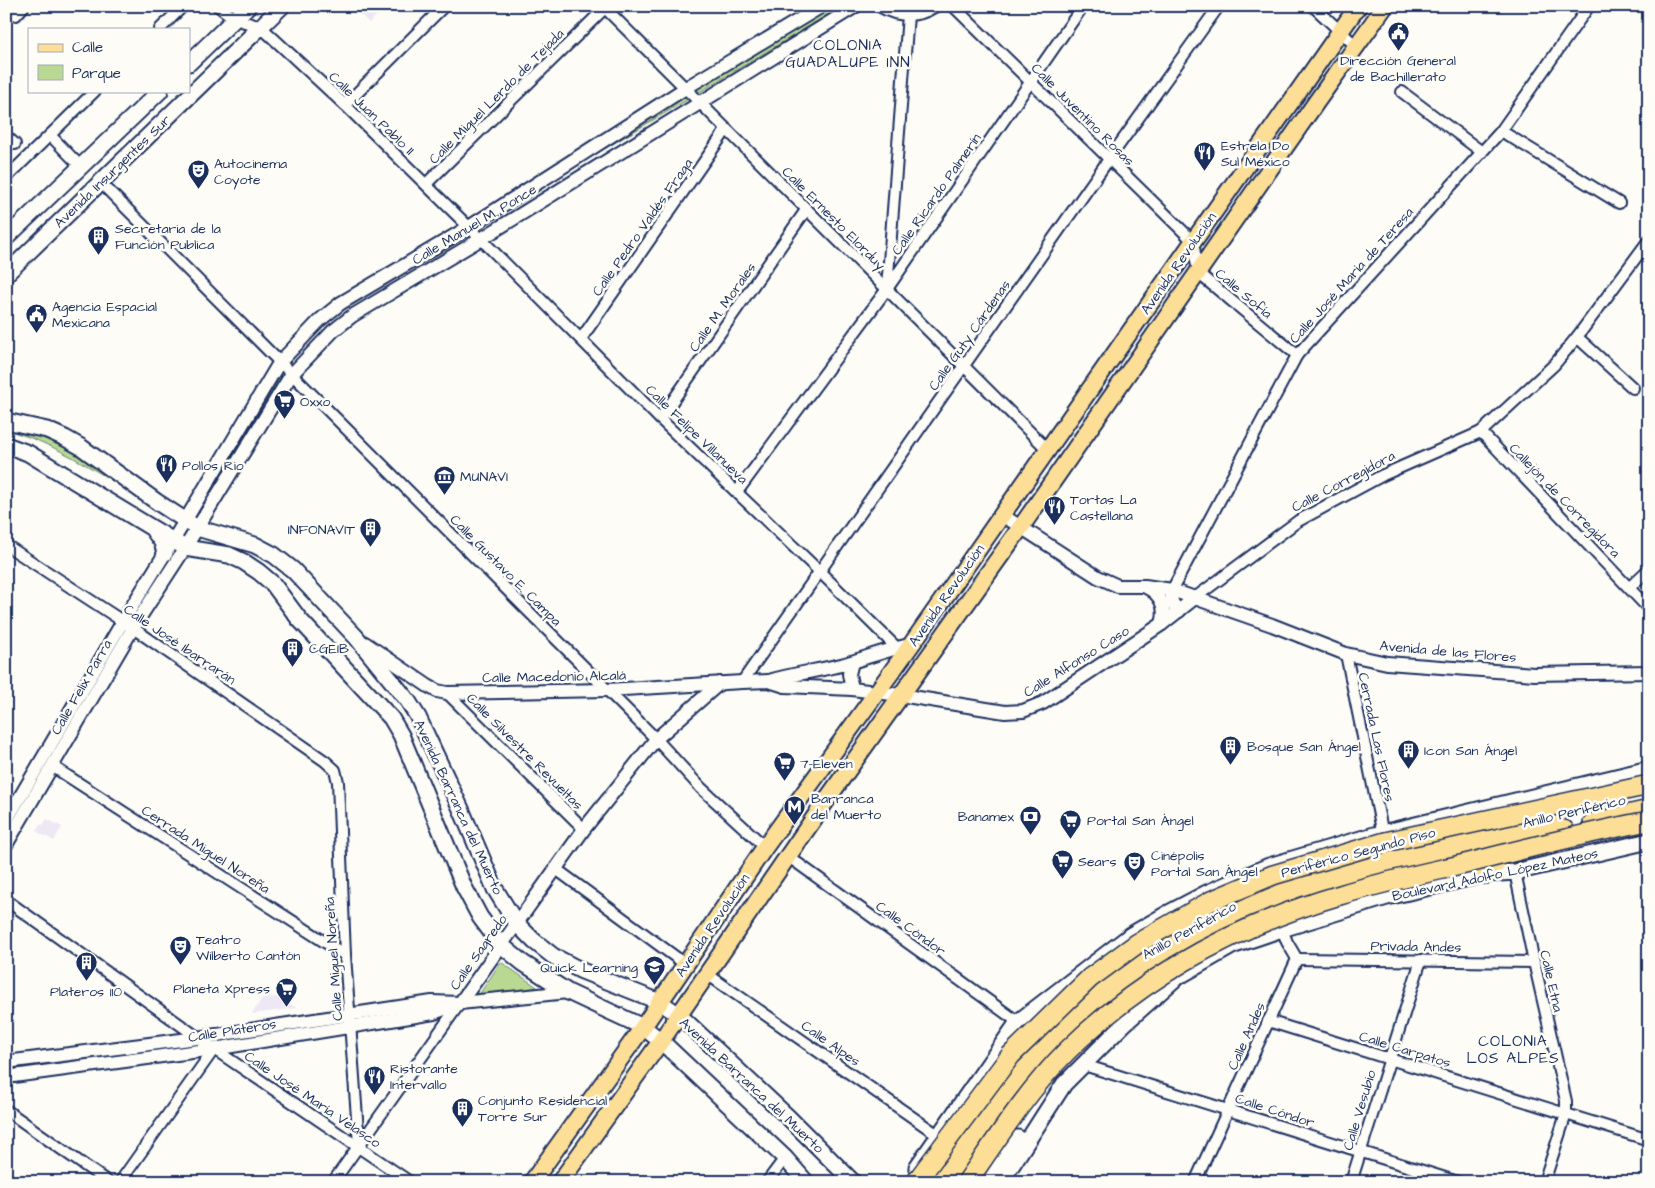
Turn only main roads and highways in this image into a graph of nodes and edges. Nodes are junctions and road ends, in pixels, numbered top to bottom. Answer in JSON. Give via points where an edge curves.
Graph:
{"nodes":[{"id":1,"x":248,"y":6,"type":"edge"},
{"id":2,"x":282,"y":6,"type":"edge"},
{"id":3,"x":1358,"y":6,"type":"edge"},
{"id":4,"x":1385,"y":6,"type":"edge"},
{"id":5,"x":190,"y":62,"type":"edge"},
{"id":6,"x":159,"y":92,"type":"edge"},
{"id":7,"x":6,"y":238,"type":"edge"},
{"id":8,"x":6,"y":274,"type":"edge"},
{"id":9,"x":6,"y":421,"type":"edge"},
{"id":10,"x":22,"y":424,"type":"junction"},
{"id":11,"x":6,"y":426,"type":"edge"},
{"id":12,"x":6,"y":445,"type":"edge"},
{"id":13,"x":1649,"y":769,"type":"edge"},
{"id":14,"x":1649,"y":781,"type":"edge"},
{"id":15,"x":1649,"y":785,"type":"edge"},
{"id":16,"x":1649,"y":794,"type":"edge"},
{"id":17,"x":462,"y":809,"type":"junction"},
{"id":18,"x":1577,"y":809,"type":"junction"},
{"id":19,"x":1649,"y":810,"type":"edge"},
{"id":20,"x":438,"y":820,"type":"junction"},
{"id":21,"x":1649,"y":821,"type":"edge"},
{"id":22,"x":1649,"y":833,"type":"edge"},
{"id":23,"x":1649,"y":841,"type":"edge"},
{"id":24,"x":1513,"y":842,"type":"junction"},
{"id":25,"x":1486,"y":874,"type":"junction"},
{"id":26,"x":1284,"y":921,"type":"junction"},
{"id":27,"x":1146,"y":926,"type":"junction"},
{"id":28,"x":1132,"y":971,"type":"junction"},
{"id":29,"x":1176,"y":978,"type":"junction"},
{"id":30,"x":660,"y":1002,"type":"junction"},
{"id":31,"x":679,"y":1015,"type":"junction"},
{"id":32,"x":643,"y":1027,"type":"junction"},
{"id":33,"x":661,"y":1041,"type":"junction"},
{"id":34,"x":924,"y":1180,"type":"edge"},
{"id":35,"x":532,"y":1182,"type":"edge"},
{"id":36,"x":560,"y":1182,"type":"edge"},
{"id":37,"x":806,"y":1182,"type":"edge"},
{"id":38,"x":853,"y":1182,"type":"edge"},
{"id":39,"x":907,"y":1182,"type":"edge"},
{"id":40,"x":952,"y":1182,"type":"edge"},
{"id":41,"x":967,"y":1182,"type":"edge"},
{"id":42,"x":998,"y":1182,"type":"edge"}],
"edges":[{"from":1,"to":5,"type":"main road"},
{"from":2,"to":8,"type":"main road","name":"Avenida Insurgentes Sur"},
{"from":3,"to":30,"type":"main road","name":"Avenida Revolución","via":[[1002,514],[903,646],[877,693],[765,847]]},
{"from":4,"to":31,"type":"main road","name":"Avenida Revolución"},
{"from":6,"to":7,"type":"main road","name":"Avenida Insurgentes Sur"},
{"from":9,"to":10,"type":"main road","name":"Avenida Barranca del Muerto"},
{"from":10,"to":11,"type":"main road"},
{"from":10,"to":17,"type":"main road","name":"Avenida Barranca del Muerto","via":[[47,430],[80,447],[191,525],[274,555],[303,580],[356,637],[408,701]]},
{"from":12,"to":20,"type":"main road","name":"Avenida Barranca del Muerto","via":[[28,453],[149,526],[174,547],[228,556],[252,567],[273,584],[300,619],[391,718]]},
{"from":13,"to":27,"type":"main road","via":[[1374,835],[1269,866],[1207,893]]},
{"from":14,"to":18,"type":"highway"},
{"from":15,"to":34,"type":"highway","name":"Periférico Segundo Piso","bridge":true,"via":[[1386,842],[1273,875],[1211,901],[1138,943],[1090,978],[1011,1055]]},
{"from":16,"to":18,"type":"highway","name":"Anillo Periférico"},
{"from":17,"to":20,"type":"main road"},
{"from":17,"to":30,"type":"main road","name":"Avenida Barranca del Muerto","via":[[495,889],[516,923],[534,941],[582,972]]},
{"from":18,"to":28,"type":"highway","name":"Anillo Periférico","via":[[1278,886],[1215,913],[1143,954]]},
{"from":19,"to":24,"type":"highway","name":"Anillo Periférico"},
{"from":20,"to":32,"type":"main road","name":"Avenida Barranca del Muerto","via":[[464,887],[500,944],[568,992]]},
{"from":21,"to":26,"type":"highway","bridge":true,"via":[[1340,894]]},
{"from":22,"to":26,"type":"highway","via":[[1488,867],[1306,912]]},
{"from":23,"to":25,"type":"main road","name":"Boulevard Adolfo López Mateos","via":[[1515,872]]},
{"from":24,"to":25,"type":"highway"},
{"from":24,"to":28,"type":"highway","name":"Anillo Periférico","via":[[1392,868],[1282,900],[1223,927],[1149,968]]},
{"from":25,"to":26,"type":"main road","name":"Boulevard Adolfo López Mateos"},
{"from":26,"to":29,"type":"main road","name":"Boulevard Adolfo López Mateos"},
{"from":26,"to":41,"type":"highway","bridge":true,"via":[[1228,937],[1148,983],[1109,1014],[1038,1084]]},
{"from":27,"to":28,"type":"highway"},
{"from":27,"to":39,"type":"main road","via":[[1018,1022]]},
{"from":28,"to":29,"type":"highway"},
{"from":28,"to":34,"type":"highway","name":"Anillo Periférico","via":[[1095,988],[1020,1064]]},
{"from":28,"to":40,"type":"highway","name":"Anillo Periférico","via":[[1030,1074]]},
{"from":29,"to":42,"type":"main road","name":"Boulevard Adolfo López Mateos","via":[[1124,1024],[1038,1111]]},
{"from":30,"to":31,"type":"main road","name":"Avenida Barranca del Muerto"},
{"from":30,"to":32,"type":"main road","name":"Avenida Revolución"},
{"from":31,"to":33,"type":"main road","name":"Avenida Revolución"},
{"from":31,"to":38,"type":"main road","name":"Avenida Barranca del Muerto"},
{"from":32,"to":33,"type":"main road","name":"Avenida Barranca del Muerto"},
{"from":32,"to":35,"type":"main road","name":"Avenida Revolución"},
{"from":33,"to":36,"type":"main road","name":"Avenida Revolución"},
{"from":33,"to":37,"type":"main road","name":"Avenida Barranca del Muerto","via":[[785,1158]]}]}
